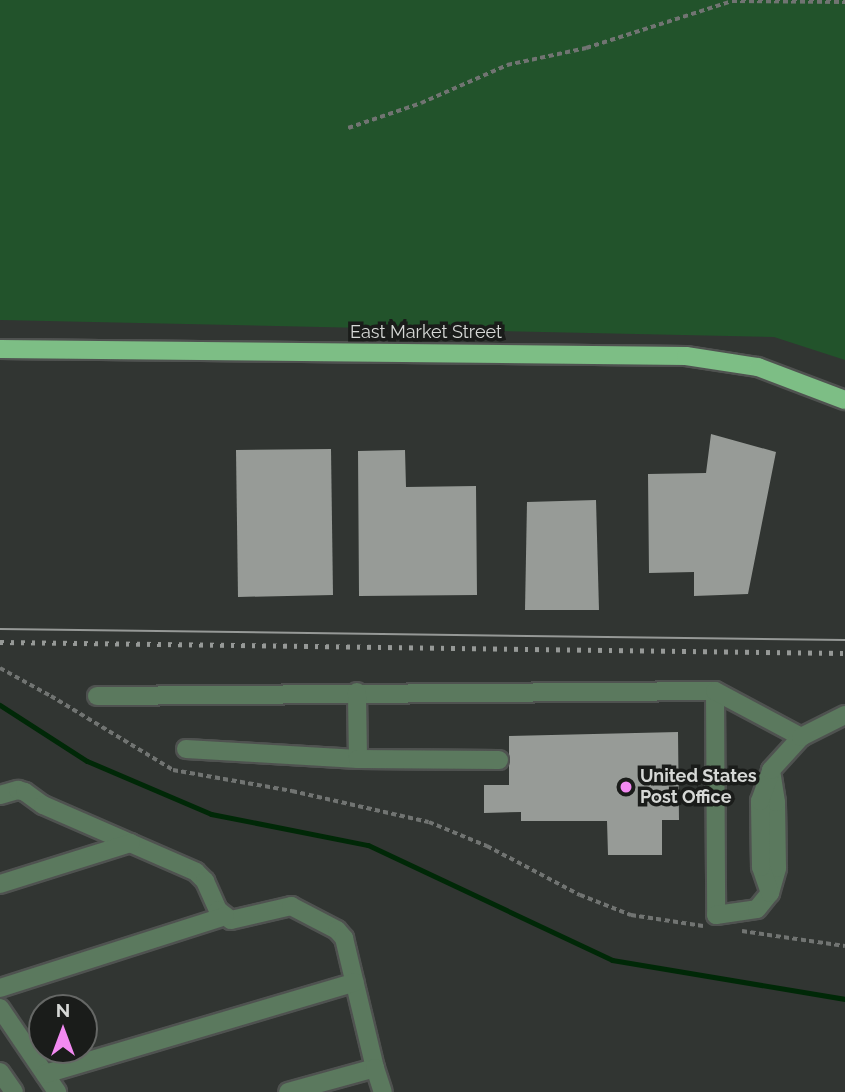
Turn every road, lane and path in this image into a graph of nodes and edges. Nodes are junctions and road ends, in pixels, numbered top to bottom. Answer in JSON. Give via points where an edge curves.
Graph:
{"nodes":[{"id":1,"x":845,"y":2,"type":"edge"},
{"id":2,"x":348,"y":128,"type":"dead end"},
{"id":3,"x":0,"y":349,"type":"edge"},
{"id":4,"x":845,"y":400,"type":"edge"},
{"id":5,"x":0,"y":668,"type":"edge"},
{"id":6,"x":715,"y":691,"type":"junction"},
{"id":7,"x":357,"y":692,"type":"junction"},
{"id":8,"x":97,"y":696,"type":"dead end"},
{"id":9,"x":845,"y":715,"type":"edge"},
{"id":10,"x":801,"y":737,"type":"junction"},
{"id":11,"x":186,"y":749,"type":"dead end"},
{"id":12,"x":358,"y":759,"type":"junction"},
{"id":13,"x":499,"y":760,"type":"dead end"},
{"id":14,"x":0,"y":794,"type":"edge"},
{"id":15,"x":131,"y":843,"type":"junction"},
{"id":16,"x":0,"y":884,"type":"edge"},
{"id":17,"x":225,"y":916,"type":"junction"},
{"id":18,"x":705,"y":926,"type":"dead end"},
{"id":19,"x":730,"y":929,"type":"dead end"},
{"id":20,"x":845,"y":946,"type":"edge"},
{"id":21,"x":355,"y":982,"type":"junction"},
{"id":22,"x":0,"y":988,"type":"edge"},
{"id":23,"x":0,"y":1008,"type":"edge"},
{"id":24,"x":375,"y":1068,"type":"junction"},
{"id":25,"x":0,"y":1072,"type":"edge"},
{"id":26,"x":45,"y":1074,"type":"junction"},
{"id":27,"x":14,"y":1092,"type":"edge"},
{"id":28,"x":57,"y":1092,"type":"edge"},
{"id":29,"x":288,"y":1092,"type":"edge"},
{"id":30,"x":383,"y":1092,"type":"edge"}],
"edges":[{"from":1,"to":2,"type":"path","via":[[732,1],[586,48],[507,65],[421,103]]},
{"from":3,"to":4,"type":"main road","name":"East Market Street","via":[[698,357],[758,366]]},
{"from":5,"to":18,"type":"path","via":[[173,770],[417,819],[487,846],[580,895],[631,915]]},
{"from":6,"to":7,"type":"street"},
{"from":6,"to":10,"type":"street"},
{"from":6,"to":10,"type":"street","via":[[716,915],[757,909],[770,893],[777,868],[771,770]]},
{"from":7,"to":8,"type":"street"},
{"from":7,"to":12,"type":"street"},
{"from":9,"to":10,"type":"street"},
{"from":11,"to":12,"type":"street"},
{"from":12,"to":13,"type":"street"},
{"from":14,"to":15,"type":"street","via":[[26,792],[43,805]]},
{"from":15,"to":16,"type":"street"},
{"from":15,"to":17,"type":"street","via":[[196,872]]},
{"from":17,"to":21,"type":"street","via":[[231,920],[291,906],[344,938]]},
{"from":17,"to":22,"type":"street"},
{"from":19,"to":20,"type":"path"},
{"from":21,"to":24,"type":"street"},
{"from":21,"to":26,"type":"street"},
{"from":23,"to":26,"type":"street"},
{"from":24,"to":29,"type":"street"},
{"from":24,"to":30,"type":"street"},
{"from":25,"to":27,"type":"street"},
{"from":26,"to":28,"type":"street"}]}
